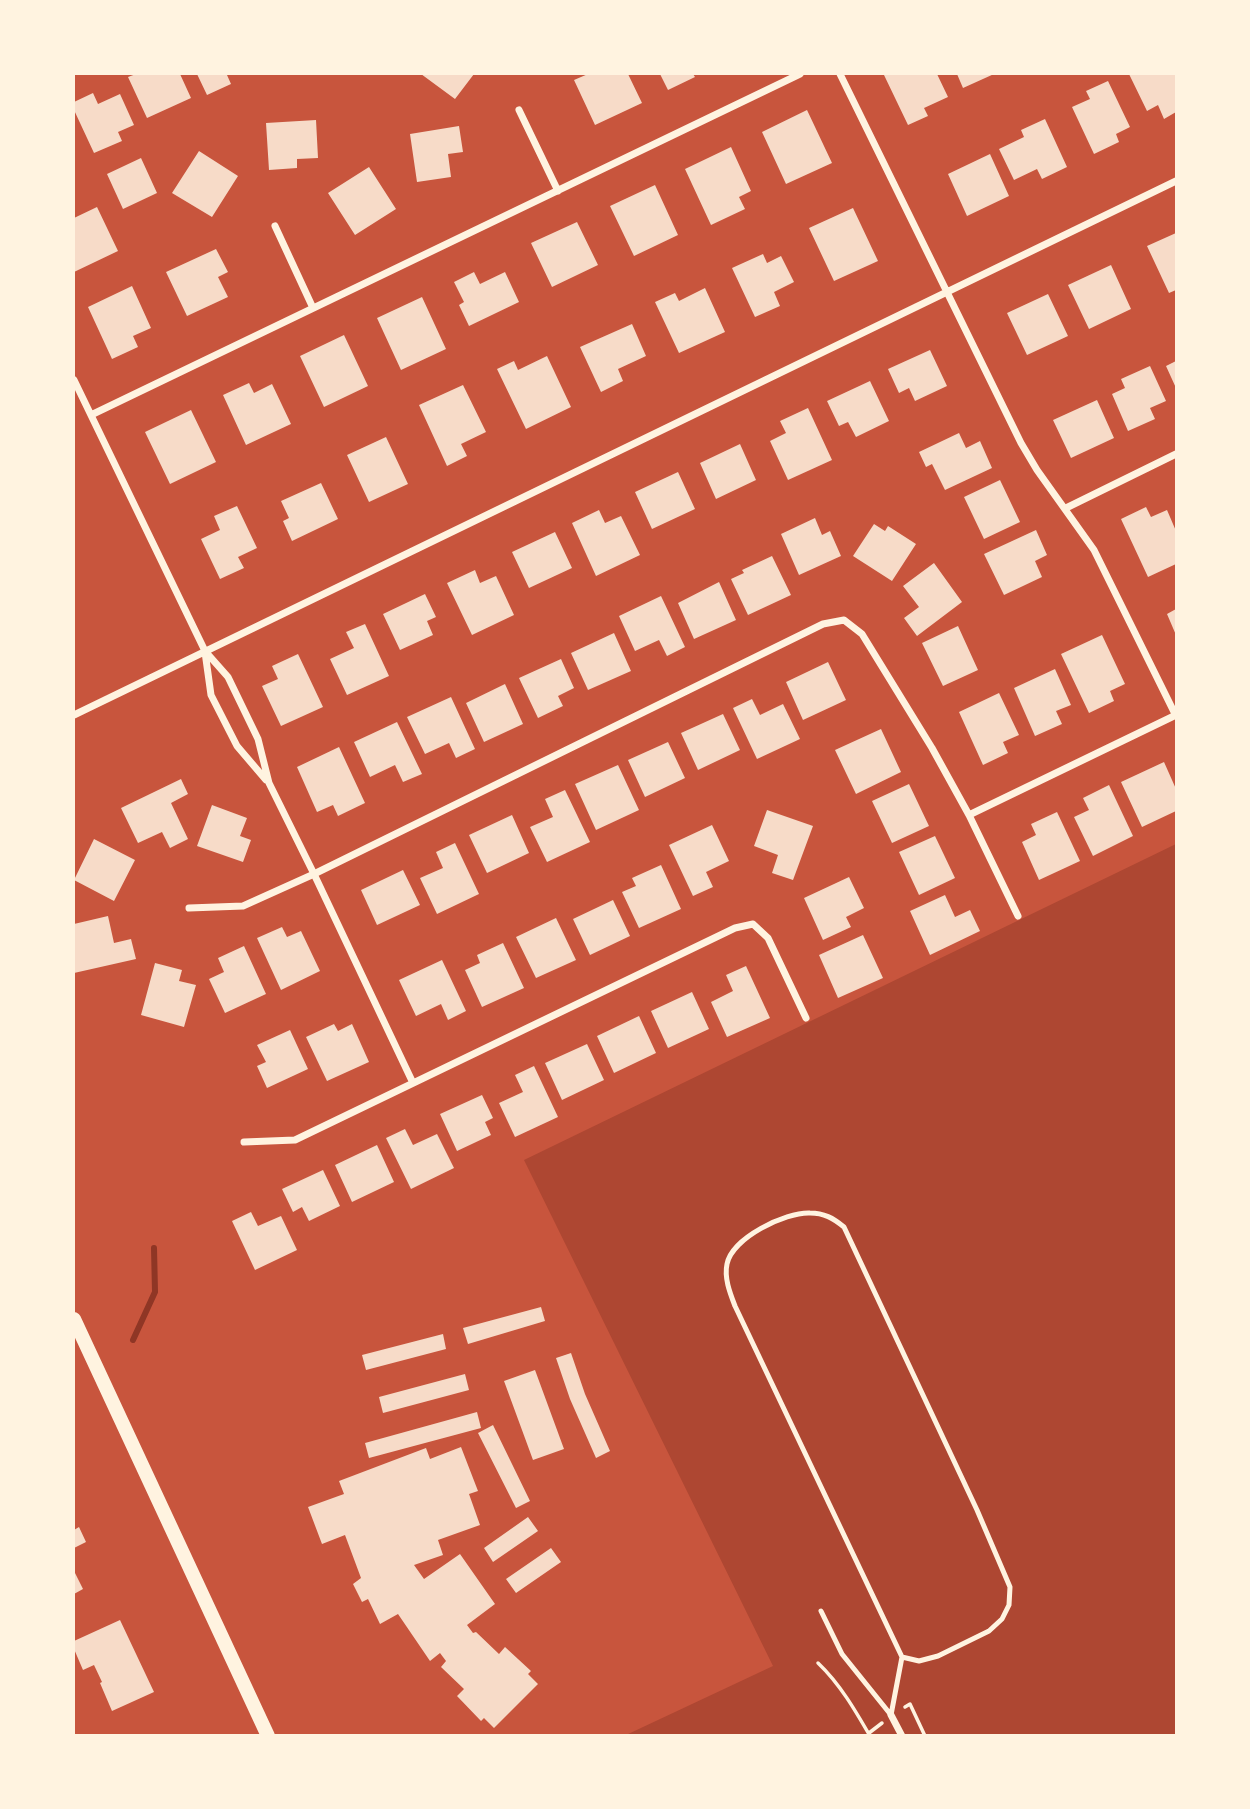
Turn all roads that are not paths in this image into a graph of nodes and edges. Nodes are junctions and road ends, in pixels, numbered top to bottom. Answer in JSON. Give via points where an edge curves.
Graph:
{"nodes":[{"id":1,"x":800,"y":74,"type":"edge"},
{"id":2,"x":840,"y":74,"type":"edge"},
{"id":3,"x":519,"y":110,"type":"dead end"},
{"id":4,"x":1177,"y":181,"type":"edge"},
{"id":5,"x":558,"y":191,"type":"junction"},
{"id":6,"x":275,"y":226,"type":"dead end"},
{"id":7,"x":947,"y":292,"type":"junction"},
{"id":8,"x":313,"y":308,"type":"junction"},
{"id":9,"x":74,"y":380,"type":"edge"},
{"id":10,"x":91,"y":415,"type":"junction"},
{"id":11,"x":1177,"y":454,"type":"edge"},
{"id":12,"x":1066,"y":508,"type":"junction"},
{"id":13,"x":205,"y":651,"type":"junction"},
{"id":14,"x":74,"y":715,"type":"edge"},
{"id":15,"x":1176,"y":715,"type":"edge"},
{"id":16,"x":269,"y":783,"type":"junction"},
{"id":17,"x":969,"y":816,"type":"junction"},
{"id":18,"x":314,"y":873,"type":"junction"},
{"id":19,"x":189,"y":908,"type":"dead end"},
{"id":20,"x":1018,"y":916,"type":"dead end"},
{"id":21,"x":806,"y":1018,"type":"dead end"},
{"id":22,"x":413,"y":1083,"type":"junction"},
{"id":23,"x":244,"y":1142,"type":"dead end"},
{"id":24,"x":74,"y":1319,"type":"edge"},
{"id":25,"x":821,"y":1611,"type":"dead end"},
{"id":26,"x":902,"y":1657,"type":"junction"},
{"id":27,"x":891,"y":1715,"type":"junction"},
{"id":28,"x":268,"y":1735,"type":"edge"},
{"id":29,"x":902,"y":1735,"type":"edge"}],
"edges":[{"from":1,"to":5,"type":"street"},
{"from":2,"to":7,"type":"street"},
{"from":3,"to":5,"type":"street"},
{"from":4,"to":7,"type":"street"},
{"from":5,"to":8,"type":"street"},
{"from":6,"to":8,"type":"street"},
{"from":7,"to":12,"type":"street","via":[[1021,443]]},
{"from":7,"to":13,"type":"street"},
{"from":8,"to":10,"type":"street"},
{"from":9,"to":10,"type":"street"},
{"from":10,"to":13,"type":"street"},
{"from":11,"to":12,"type":"street"},
{"from":12,"to":15,"type":"street","via":[[1107,574]]},
{"from":13,"to":14,"type":"street"},
{"from":13,"to":16,"type":"street","via":[[228,677],[258,739]]},
{"from":13,"to":16,"type":"street","via":[[211,695],[237,746]]},
{"from":15,"to":17,"type":"street"},
{"from":16,"to":18,"type":"street"},
{"from":17,"to":18,"type":"street","via":[[862,634],[844,620],[823,624]]},
{"from":17,"to":20,"type":"street"},
{"from":18,"to":19,"type":"street","via":[[243,906]]},
{"from":18,"to":22,"type":"street"},
{"from":21,"to":22,"type":"street","via":[[768,938],[753,924],[734,929]]},
{"from":22,"to":23,"type":"street","via":[[295,1140]]},
{"from":24,"to":28,"type":"main road"},
{"from":25,"to":27,"type":"lane","via":[[842,1654]]},
{"from":26,"to":26,"type":"lane","via":[[735,1306],[726,1278],[733,1249],[745,1238],[794,1214],[831,1217],[844,1227],[1010,1587],[1009,1605],[989,1631],[938,1656],[919,1661]]},
{"from":26,"to":27,"type":"lane"},
{"from":27,"to":29,"type":"street"}]}
